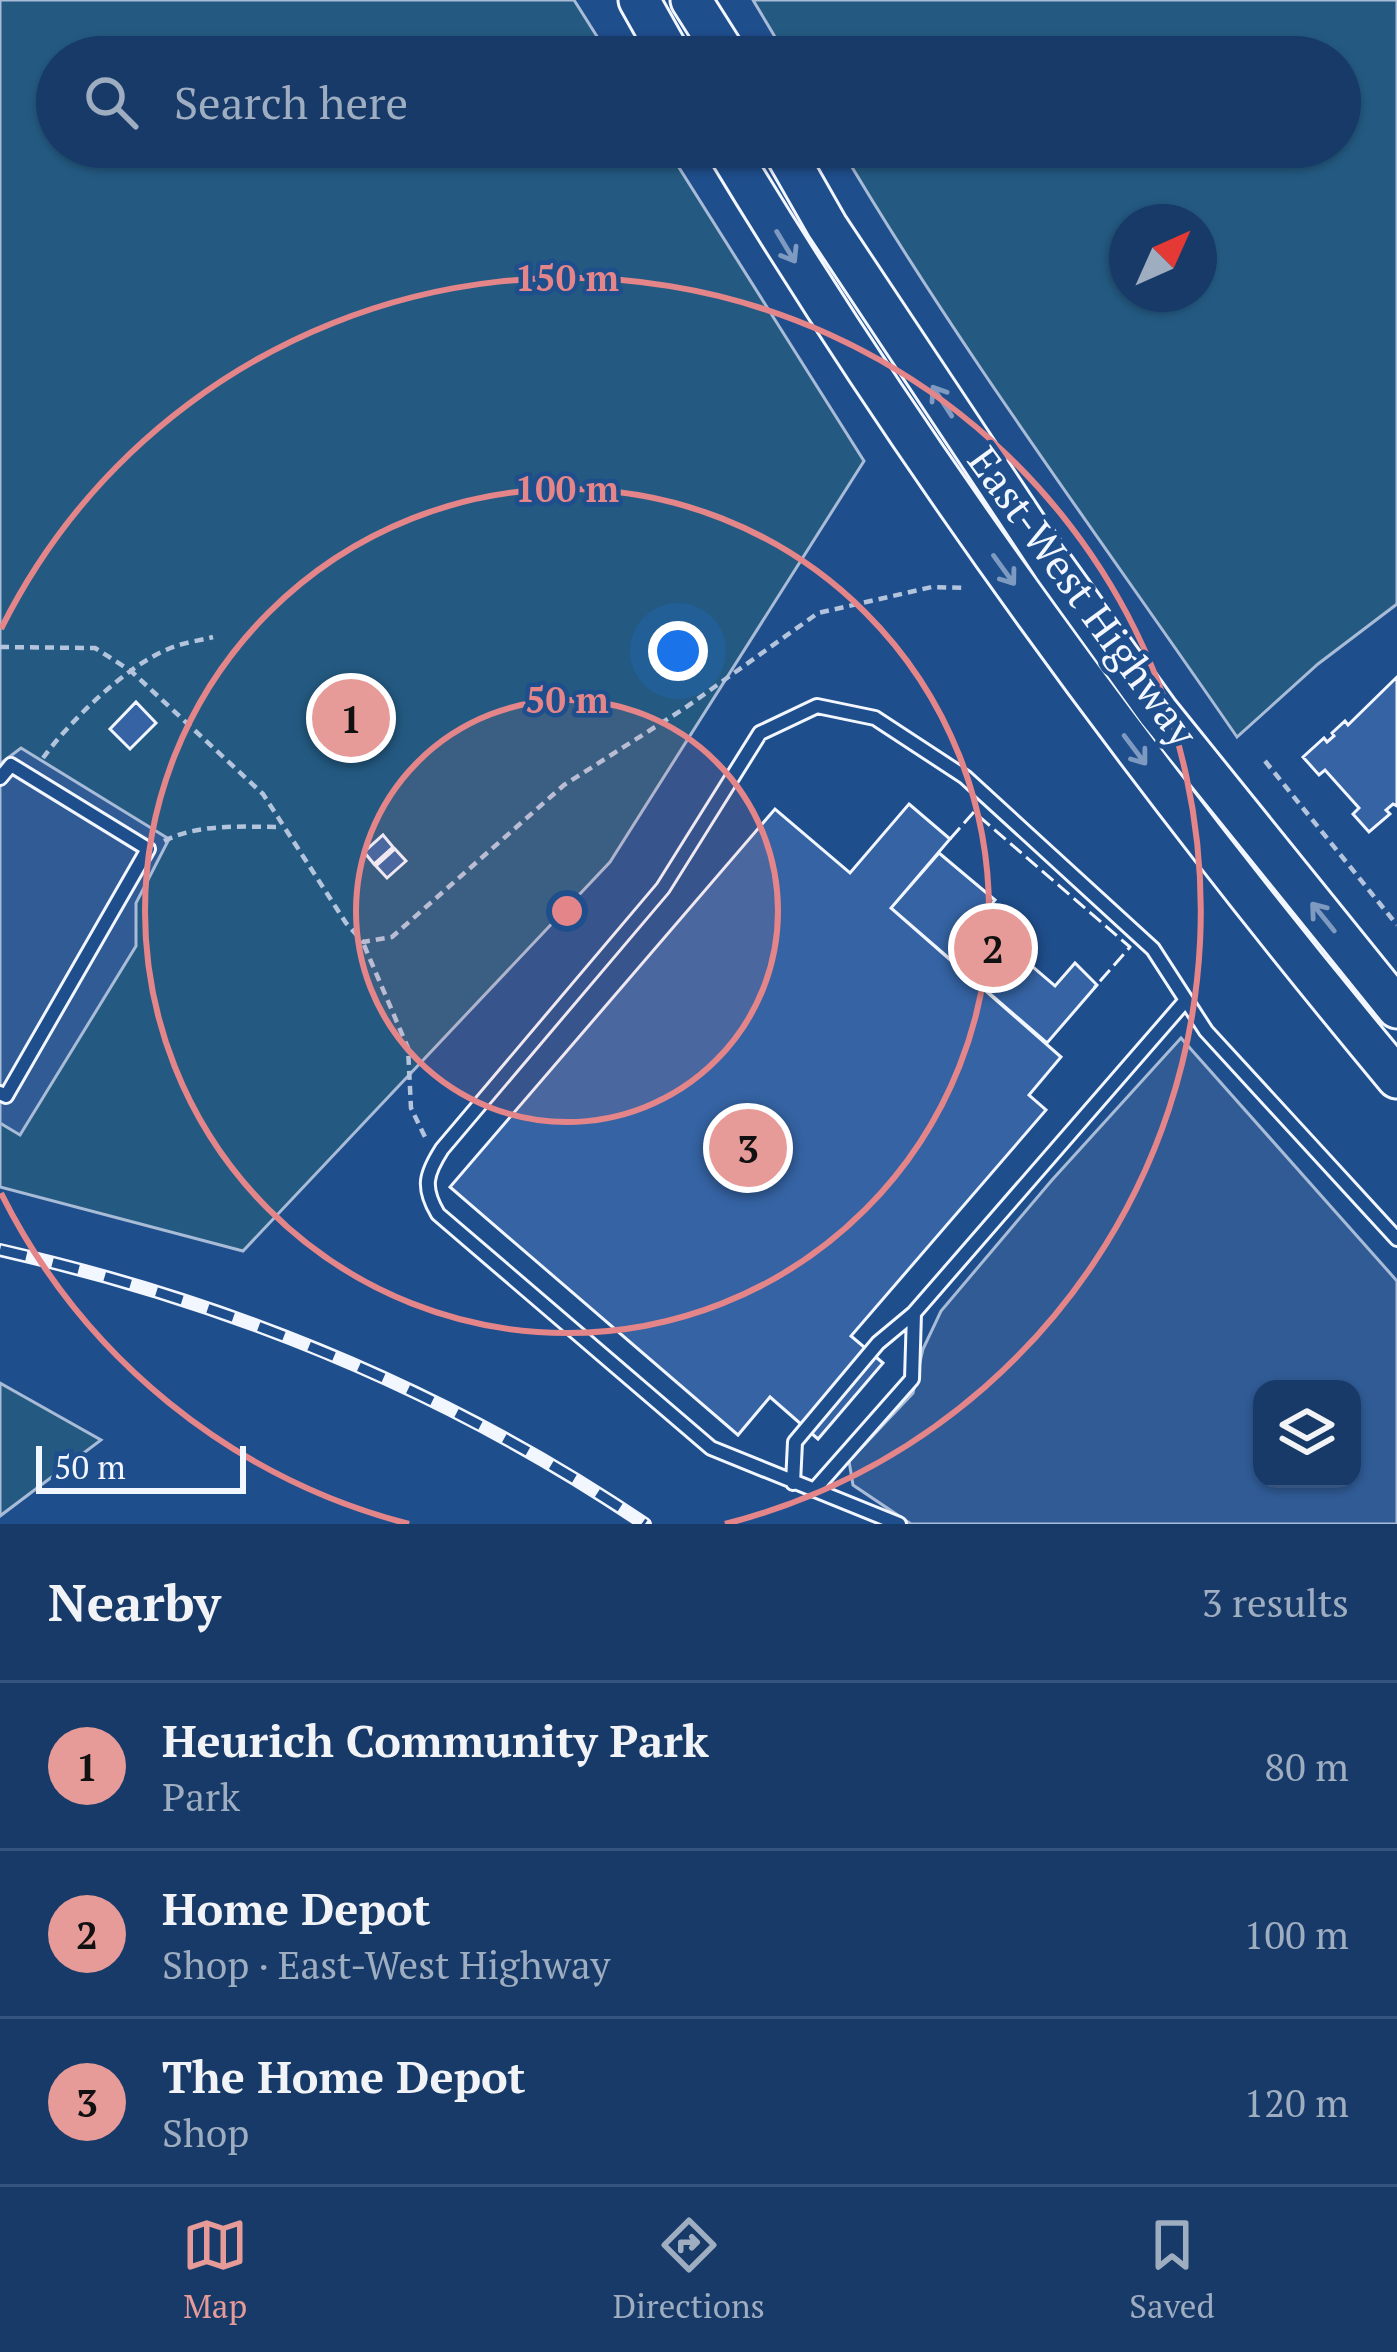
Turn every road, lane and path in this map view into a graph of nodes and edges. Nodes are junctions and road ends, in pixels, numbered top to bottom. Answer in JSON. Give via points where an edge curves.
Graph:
{"nodes":[{"id":1,"x":639,"y":0,"type":"edge"},
{"id":2,"x":691,"y":0,"type":"edge"},
{"id":3,"x":659,"y":36,"type":"edge"},
{"id":4,"x":714,"y":36,"type":"edge"},
{"id":5,"x":739,"y":168,"type":"edge"},
{"id":6,"x":794,"y":168,"type":"edge"},
{"id":7,"x":967,"y":588,"type":"dead end"},
{"id":8,"x":213,"y":637,"type":"dead end"},
{"id":9,"x":0,"y":647,"type":"edge"},
{"id":10,"x":131,"y":671,"type":"junction"},
{"id":11,"x":1265,"y":760,"type":"dead end"},
{"id":12,"x":0,"y":778,"type":"edge"},
{"id":13,"x":29,"y":778,"type":"junction"},
{"id":14,"x":284,"y":827,"type":"junction"},
{"id":15,"x":148,"y":849,"type":"junction"},
{"id":16,"x":1397,"y":925,"type":"edge"},
{"id":17,"x":363,"y":942,"type":"junction"},
{"id":18,"x":1186,"y":1000,"type":"junction"},
{"id":19,"x":1397,"y":1008,"type":"edge"},
{"id":20,"x":1397,"y":1078,"type":"edge"},
{"id":21,"x":0,"y":1093,"type":"edge"},
{"id":22,"x":436,"y":1158,"type":"junction"},
{"id":23,"x":1397,"y":1239,"type":"edge"},
{"id":24,"x":914,"y":1313,"type":"junction"},
{"id":25,"x":793,"y":1483,"type":"junction"},
{"id":26,"x":814,"y":1490,"type":"junction"},
{"id":27,"x":899,"y":1524,"type":"edge"}],
"edges":[{"from":1,"to":3,"type":"main road"},
{"from":2,"to":4,"type":"main road"},
{"from":5,"to":20,"type":"main road","name":"East-West Highway","one_way":true,"via":[[973,527],[1134,749]]},
{"from":19,"to":6,"type":"main road","name":"East-West Highway","one_way":true,"via":[[1158,712],[1053,566]]},
{"from":7,"to":17,"type":"path","via":[[932,587],[818,613],[564,785],[392,938]]},
{"from":8,"to":10,"type":"path"},
{"from":9,"to":10,"type":"path","via":[[94,648]]},
{"from":10,"to":13,"type":"path","via":[[58,736]]},
{"from":10,"to":14,"type":"path","via":[[263,794]]},
{"from":11,"to":16,"type":"path"},
{"from":12,"to":13,"type":"lane","via":[[10,765]]},
{"from":13,"to":15,"type":"lane"},
{"from":14,"to":15,"type":"path","via":[[199,830]]},
{"from":14,"to":17,"type":"path"},
{"from":15,"to":21,"type":"lane","via":[[6,1096]]},
{"from":17,"to":22,"type":"path","via":[[408,1048],[410,1108]]},
{"from":18,"to":22,"type":"lane","via":[[1153,949],[965,777],[875,718],[817,706],[760,733],[663,888]]},
{"from":18,"to":23,"type":"lane"},
{"from":18,"to":24,"type":"lane"},
{"from":22,"to":25,"type":"lane","via":[[426,1174],[438,1214],[710,1448]]},
{"from":24,"to":25,"type":"lane","via":[[878,1342],[795,1442]]},
{"from":24,"to":26,"type":"lane","via":[[911,1379]]},
{"from":25,"to":26,"type":"lane"},
{"from":26,"to":27,"type":"lane"}]}
